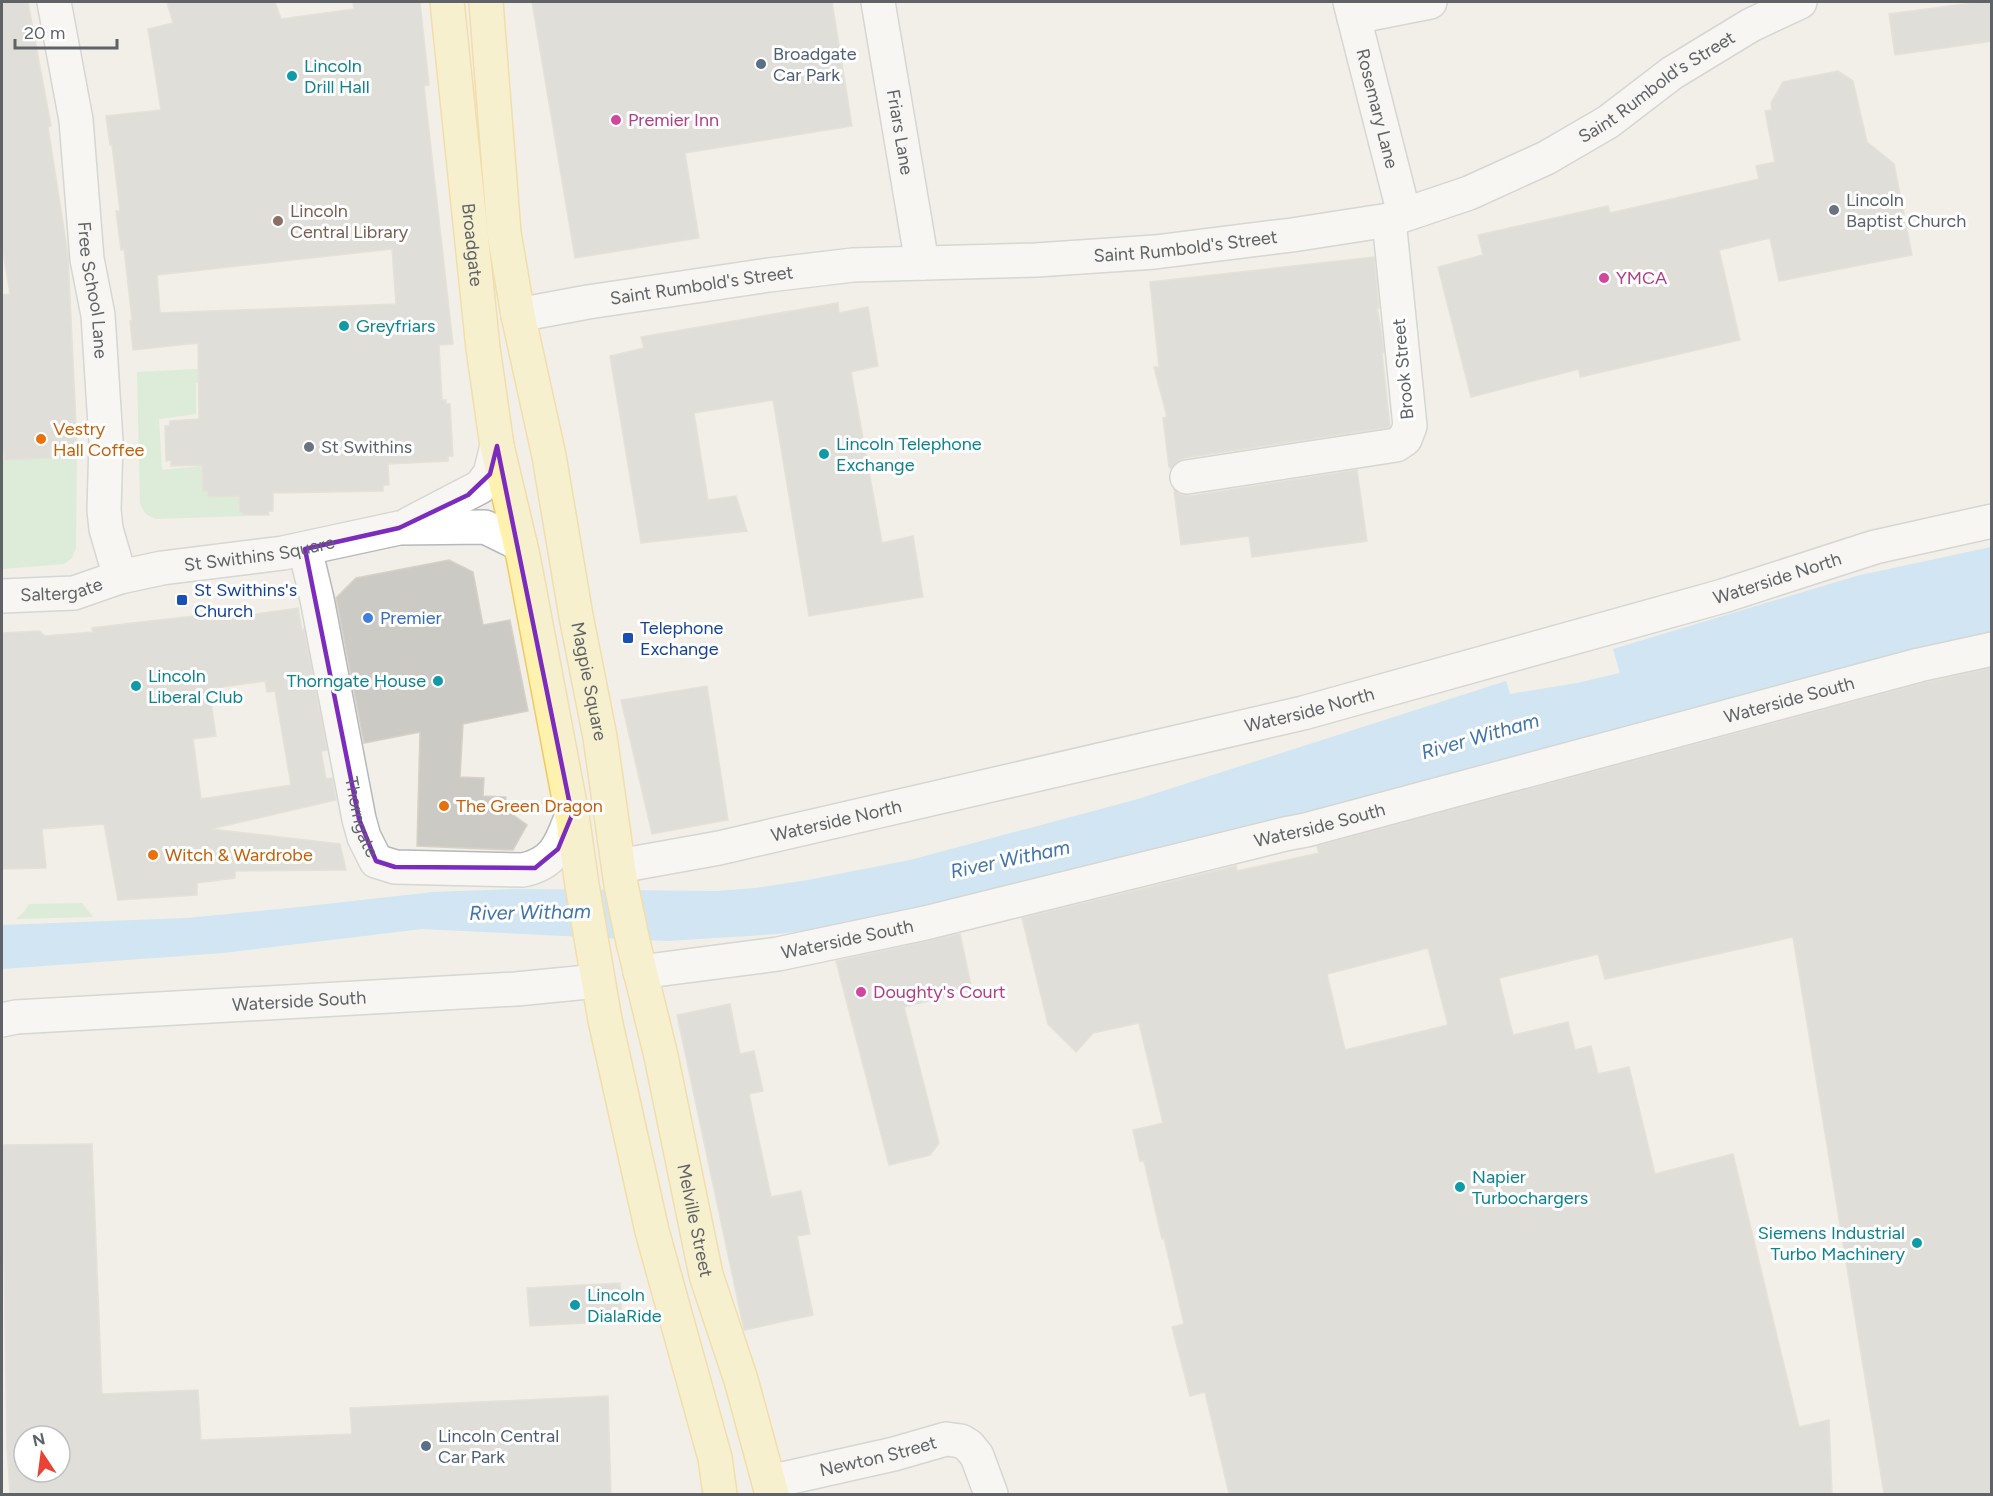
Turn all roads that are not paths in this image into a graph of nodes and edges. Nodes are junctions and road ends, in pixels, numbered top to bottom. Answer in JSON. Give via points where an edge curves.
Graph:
{"nodes":[{"id":1,"x":54,"y":2,"type":"edge"},
{"id":2,"x":447,"y":2,"type":"edge"},
{"id":3,"x":486,"y":2,"type":"edge"},
{"id":4,"x":878,"y":2,"type":"edge"},
{"id":5,"x":1430,"y":2,"type":"edge"},
{"id":6,"x":1800,"y":2,"type":"edge"},
{"id":7,"x":1352,"y":9,"type":"edge"},
{"id":8,"x":1396,"y":217,"type":"junction"},
{"id":9,"x":922,"y":263,"type":"junction"},
{"id":10,"x":518,"y":315,"type":"junction"},
{"id":11,"x":497,"y":446,"type":"junction"},
{"id":12,"x":1187,"y":477,"type":"dead end"},
{"id":13,"x":553,"y":479,"type":"joint"},
{"id":14,"x":1992,"y":521,"type":"edge"},
{"id":15,"x":399,"y":528,"type":"junction"},
{"id":16,"x":520,"y":544,"type":"junction"},
{"id":17,"x":305,"y":549,"type":"junction"},
{"id":18,"x":120,"y":578,"type":"junction"},
{"id":19,"x":2,"y":596,"type":"edge"},
{"id":20,"x":1992,"y":649,"type":"edge"},
{"id":21,"x":572,"y":815,"type":"junction"},
{"id":22,"x":620,"y":876,"type":"junction"},
{"id":23,"x":636,"y":957,"type":"junction"},
{"id":24,"x":598,"y":981,"type":"junction"},
{"id":25,"x":2,"y":1020,"type":"edge"},
{"id":26,"x":771,"y":1488,"type":"edge"},
{"id":27,"x":720,"y":1494,"type":"edge"},
{"id":28,"x":991,"y":1494,"type":"edge"}],
"edges":[{"from":1,"to":18,"type":"street","name":"Free School Lane","via":[[76,120],[86,249],[99,315],[106,441],[104,510]]},
{"from":2,"to":11,"type":"main road","name":"Broadgate"},
{"from":3,"to":10,"type":"main road","name":"Broadgate","via":[[504,233]]},
{"from":4,"to":9,"type":"street","name":"Friars Lane"},
{"from":5,"to":7,"type":"street"},
{"from":6,"to":8,"type":"street","name":"Saint Rumbold's Street","via":[[1751,25],[1672,73],[1608,122],[1546,158],[1469,193]]},
{"from":7,"to":8,"type":"street","name":"Rosemary Lane"},
{"from":8,"to":9,"type":"street","name":"Saint Rumbold's Street","via":[[1293,235],[1155,252]]},
{"from":8,"to":12,"type":"street","name":"Brook Street","via":[[1410,426],[1405,439],[1396,445]]},
{"from":9,"to":10,"type":"street","name":"Saint Rumbold's Street","via":[[853,265],[769,275]]},
{"from":10,"to":13,"type":"main road","name":"Broadgate"},
{"from":11,"to":15,"type":"street","name":"St Swithins Square","via":[[490,474],[480,487]]},
{"from":11,"to":16,"type":"main road","name":"Broadgate"},
{"from":13,"to":22,"type":"main road","name":"Magpie Square","via":[[600,737]]},
{"from":14,"to":22,"type":"street","name":"Waterside North","via":[[1875,547],[1723,596],[1304,714],[719,848]]},
{"from":15,"to":16,"type":"street","name":"St Swithins Square","via":[[485,527]]},
{"from":15,"to":17,"type":"street","name":"St Swithins Square"},
{"from":16,"to":21,"type":"main road"},
{"from":17,"to":18,"type":"street","name":"St Swithins Square","via":[[162,568]]},
{"from":17,"to":21,"type":"street","name":"Thorngate","via":[[359,819],[376,861],[395,867],[535,868],[558,849]]},
{"from":18,"to":19,"type":"street","name":"Saltergate","via":[[74,593]]},
{"from":20,"to":23,"type":"street","name":"Waterside South","via":[[1907,668],[1306,830],[925,923],[778,954]]},
{"from":21,"to":24,"type":"main road"},
{"from":22,"to":23,"type":"main road","name":"Magpie Square"},
{"from":23,"to":26,"type":"main road","name":"Melville Street","via":[[661,1056],[706,1275]]},
{"from":24,"to":25,"type":"street","name":"Waterside South"},
{"from":24,"to":27,"type":"main road","via":[[651,1231],[715,1458]]},
{"from":26,"to":28,"type":"street","name":"Newton Street","via":[[946,1439],[969,1446],[977,1456]]}]}
